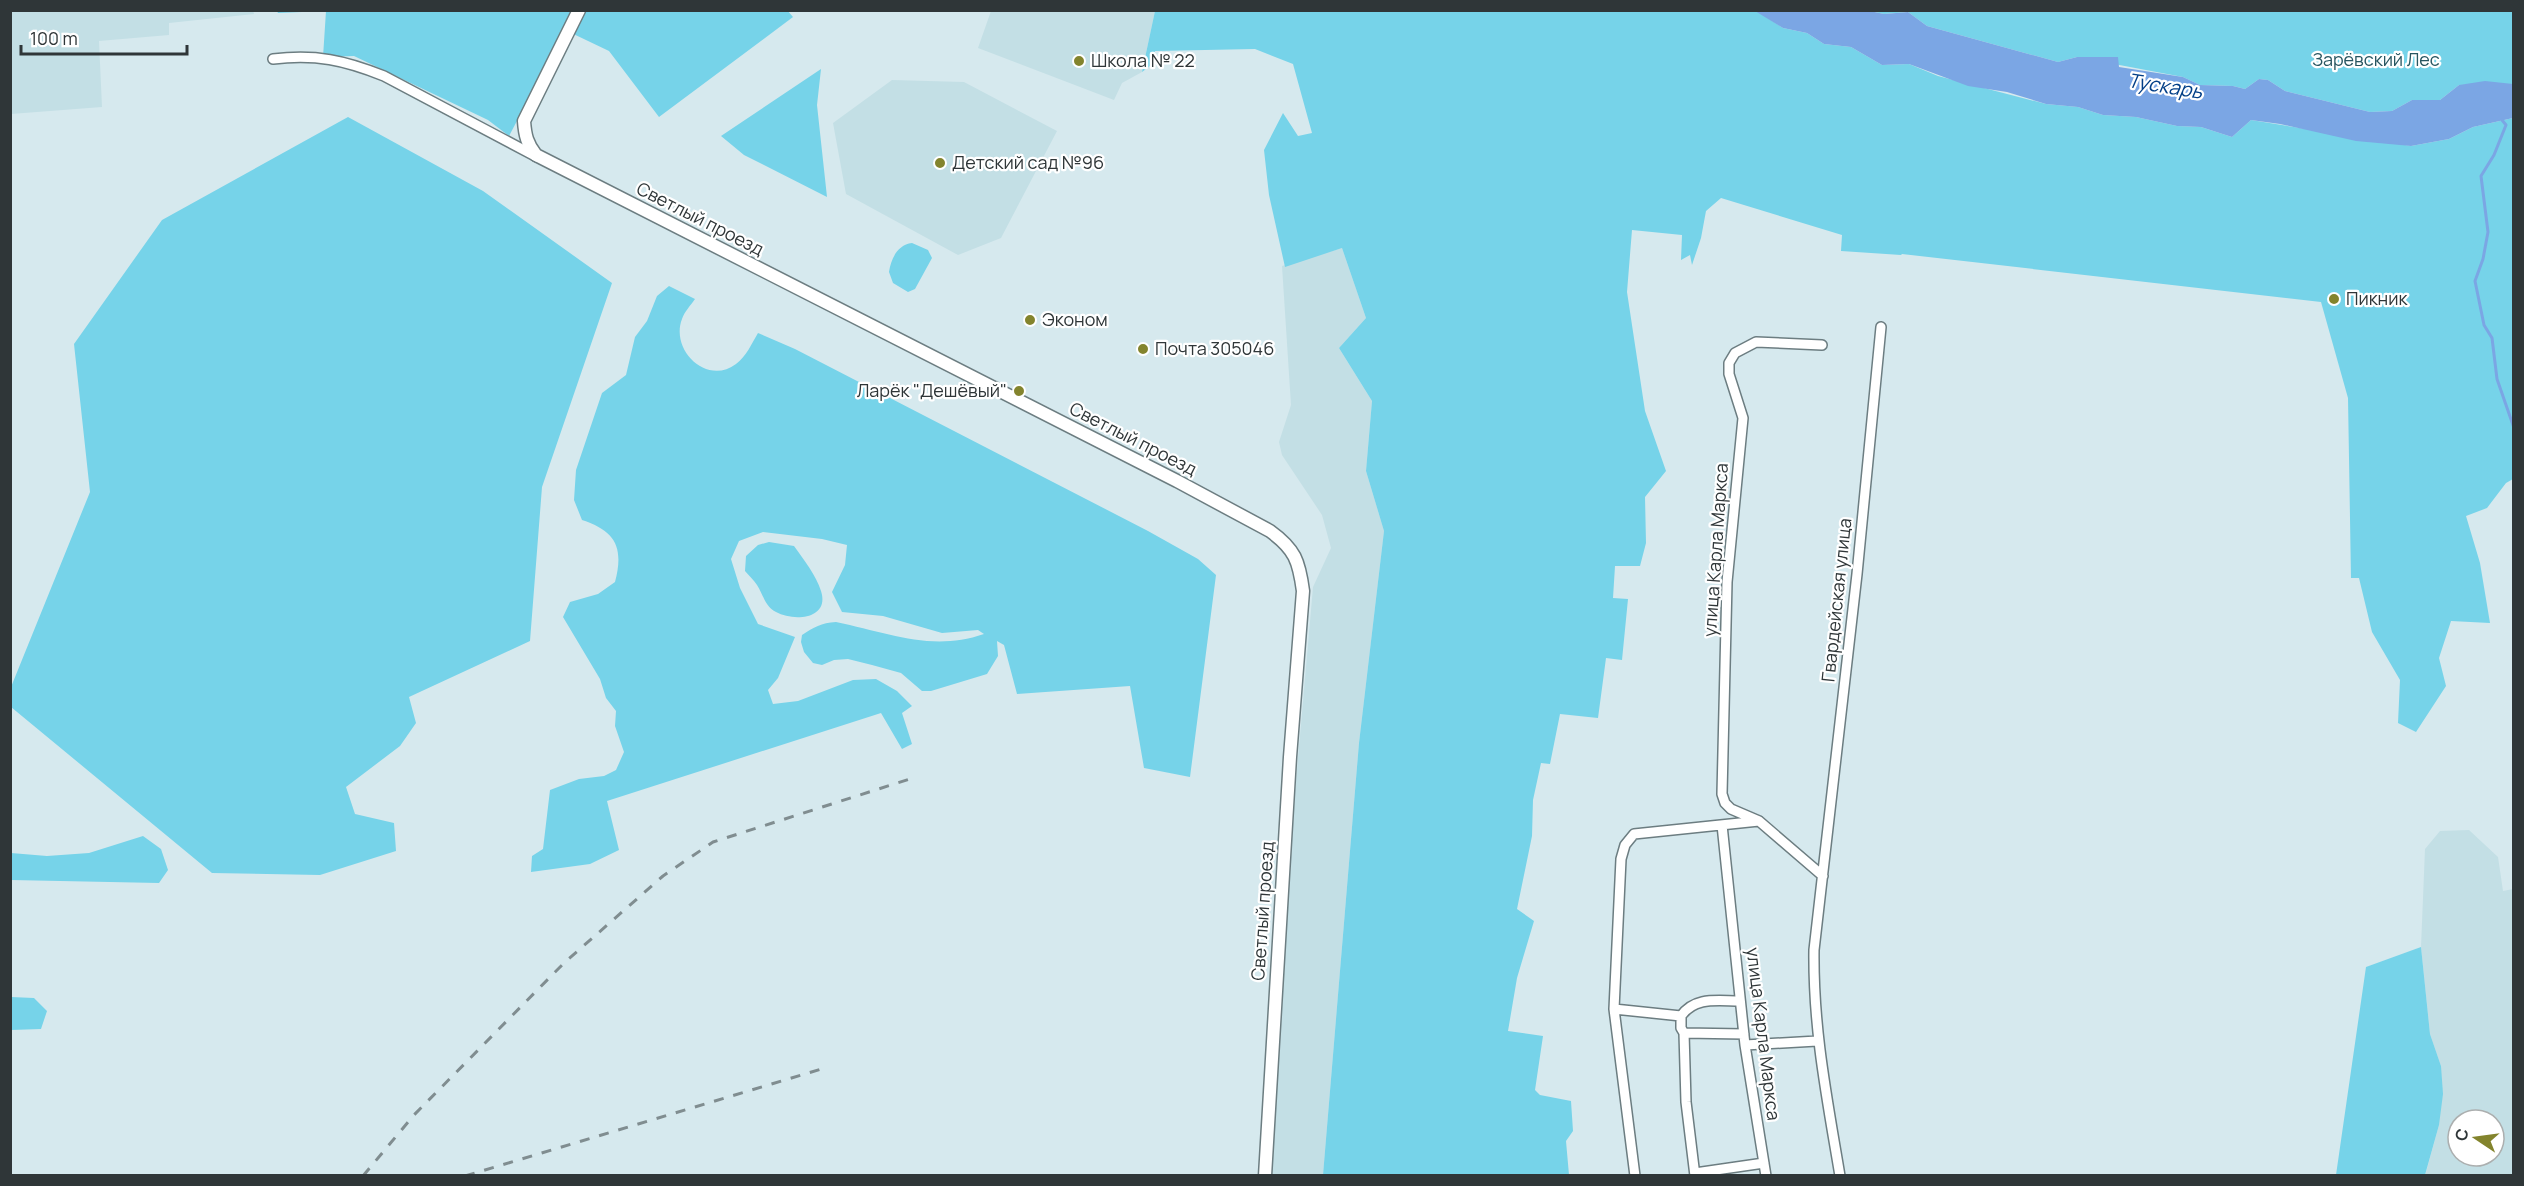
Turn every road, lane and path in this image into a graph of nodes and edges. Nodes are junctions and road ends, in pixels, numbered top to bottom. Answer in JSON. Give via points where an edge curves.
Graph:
{"nodes":[{"id":1,"x":579,"y":10,"type":"edge"},
{"id":2,"x":273,"y":59,"type":"dead end"},
{"id":3,"x":547,"y":162,"type":"junction"},
{"id":4,"x":1881,"y":327,"type":"dead end"},
{"id":5,"x":1822,"y":345,"type":"dead end"},
{"id":6,"x":1759,"y":821,"type":"junction"},
{"id":7,"x":1722,"y":825,"type":"junction"},
{"id":8,"x":1823,"y":876,"type":"junction"},
{"id":9,"x":1740,"y":1000,"type":"junction"},
{"id":10,"x":1614,"y":1009,"type":"junction"},
{"id":11,"x":1681,"y":1016,"type":"junction"},
{"id":12,"x":1684,"y":1033,"type":"junction"},
{"id":13,"x":1744,"y":1034,"type":"junction"},
{"id":14,"x":1817,"y":1041,"type":"junction"},
{"id":15,"x":1745,"y":1045,"type":"junction"},
{"id":16,"x":1764,"y":1163,"type":"junction"},
{"id":17,"x":1695,"y":1174,"type":"edge"},
{"id":18,"x":1265,"y":1176,"type":"edge"},
{"id":19,"x":1635,"y":1176,"type":"edge"},
{"id":20,"x":1766,"y":1176,"type":"edge"},
{"id":21,"x":1840,"y":1176,"type":"edge"}],
"edges":[{"from":1,"to":3,"type":"street","name":"Светлый проезд","via":[[524,121],[529,145]]},
{"from":2,"to":3,"type":"street","via":[[323,57],[362,67]]},
{"from":3,"to":18,"type":"street","name":"Светлый проезд","via":[[1187,486],[1270,531],[1294,553],[1303,591]]},
{"from":4,"to":8,"type":"street","name":"Гвардейская улица"},
{"from":5,"to":6,"type":"street","name":"улица Карла Маркса","via":[[1756,342],[1735,353],[1729,363],[1743,418],[1726,582],[1722,794],[1731,809]]},
{"from":6,"to":7,"type":"street"},
{"from":6,"to":8,"type":"street","name":"улица Карла Маркса"},
{"from":7,"to":9,"type":"street","name":"улица Карла Маркса"},
{"from":7,"to":10,"type":"street","via":[[1634,834],[1625,845],[1618,898]]},
{"from":8,"to":14,"type":"street","via":[[1814,950]]},
{"from":9,"to":11,"type":"street","via":[[1698,1001]]},
{"from":9,"to":13,"type":"street","name":"улица Карла Маркса"},
{"from":10,"to":11,"type":"street"},
{"from":10,"to":19,"type":"street"},
{"from":11,"to":12,"type":"street"},
{"from":12,"to":13,"type":"street"},
{"from":12,"to":17,"type":"street","via":[[1686,1102]]},
{"from":13,"to":15,"type":"street","name":"улица Карла Маркса"},
{"from":14,"to":15,"type":"street"},
{"from":14,"to":21,"type":"street"},
{"from":15,"to":16,"type":"street","name":"улица Карла Маркса"},
{"from":16,"to":17,"type":"street"},
{"from":16,"to":20,"type":"street","name":"улица Карла Маркса"}]}
